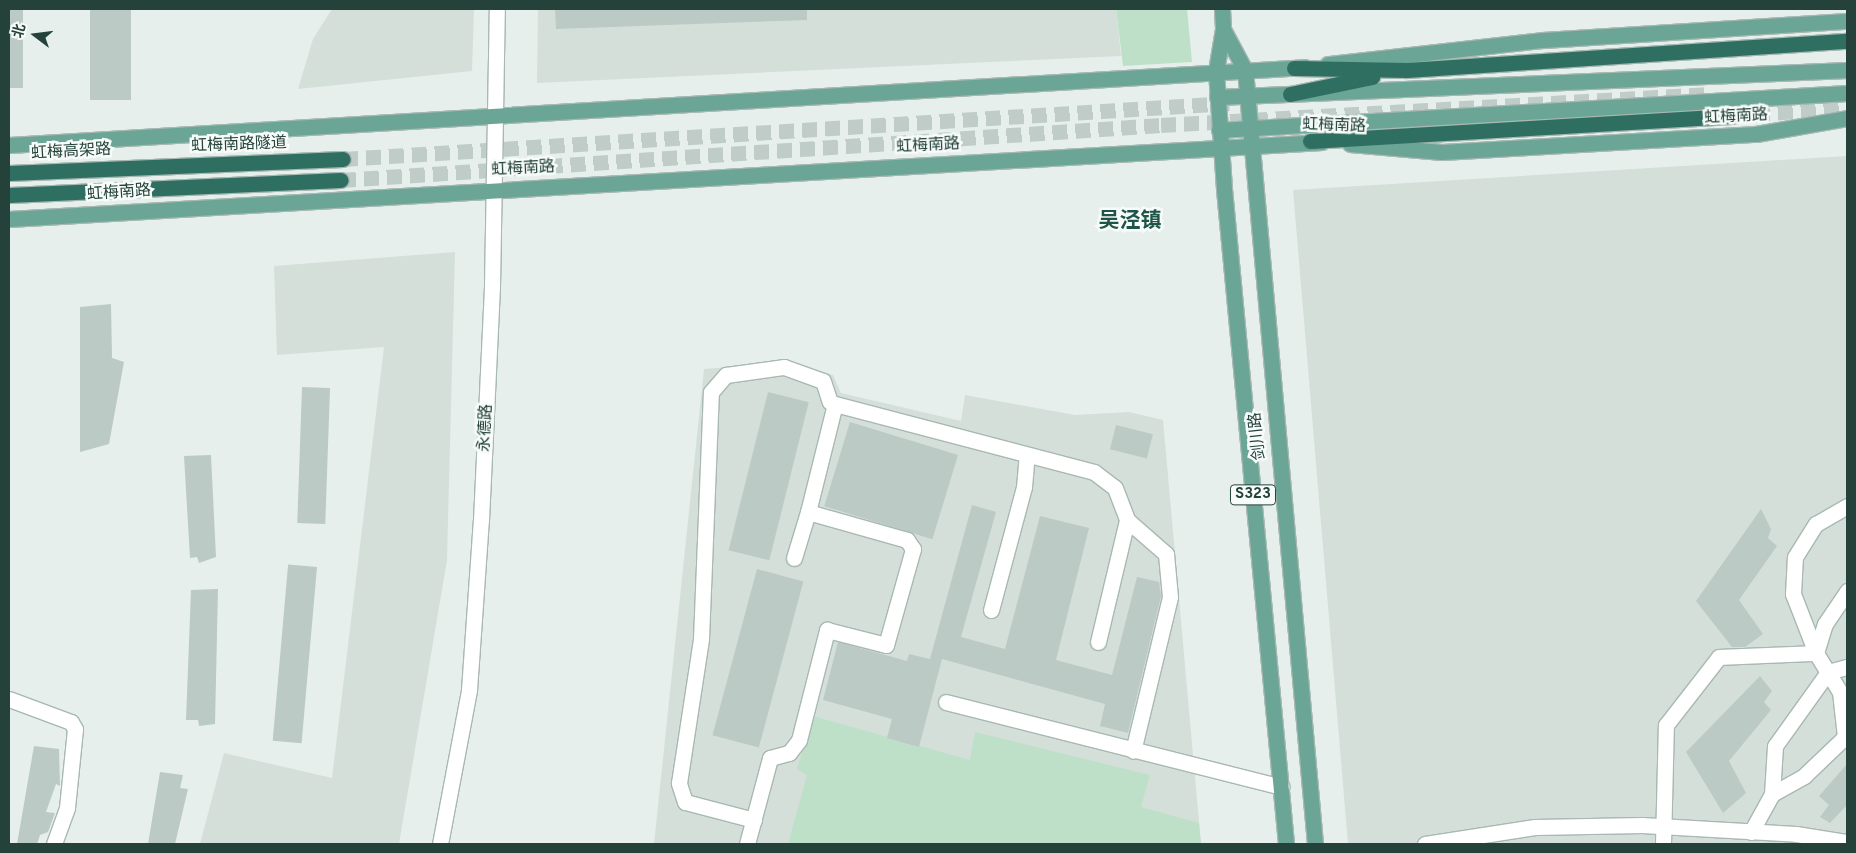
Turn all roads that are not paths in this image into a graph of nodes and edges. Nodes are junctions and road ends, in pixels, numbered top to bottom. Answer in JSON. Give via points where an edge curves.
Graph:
{"nodes":[{"id":1,"x":497,"y":9,"type":"edge"},
{"id":2,"x":1222,"y":9,"type":"edge"},
{"id":3,"x":1847,"y":21,"type":"edge"},
{"id":4,"x":1224,"y":29,"type":"junction"},
{"id":5,"x":1847,"y":41,"type":"edge"},
{"id":6,"x":1294,"y":68,"type":"junction"},
{"id":7,"x":1245,"y":70,"type":"junction"},
{"id":8,"x":1407,"y":70,"type":"junction"},
{"id":9,"x":1847,"y":70,"type":"edge"},
{"id":10,"x":1216,"y":72,"type":"junction"},
{"id":11,"x":1847,"y":93,"type":"edge"},
{"id":12,"x":1290,"y":94,"type":"junction"},
{"id":13,"x":1246,"y":96,"type":"junction"},
{"id":14,"x":1217,"y":97,"type":"junction"},
{"id":15,"x":493,"y":114,"type":"junction"},
{"id":16,"x":1732,"y":116,"type":"tunnel mouth"},
{"id":17,"x":1847,"y":118,"type":"edge"},
{"id":18,"x":1247,"y":129,"type":"junction"},
{"id":19,"x":1220,"y":130,"type":"junction"},
{"id":20,"x":1310,"y":141,"type":"junction"},
{"id":21,"x":9,"y":145,"type":"edge"},
{"id":22,"x":1250,"y":145,"type":"junction"},
{"id":23,"x":1220,"y":147,"type":"junction"},
{"id":24,"x":343,"y":159,"type":"tunnel mouth"},
{"id":25,"x":136,"y":166,"type":"joint"},
{"id":26,"x":9,"y":173,"type":"edge"},
{"id":27,"x":342,"y":180,"type":"tunnel mouth"},
{"id":28,"x":494,"y":188,"type":"junction"},
{"id":29,"x":9,"y":195,"type":"edge"},
{"id":30,"x":9,"y":219,"type":"edge"},
{"id":31,"x":830,"y":402,"type":"dead end"},
{"id":32,"x":1027,"y":454,"type":"junction"},
{"id":33,"x":1847,"y":506,"type":"edge"},
{"id":34,"x":808,"y":512,"type":"junction"},
{"id":35,"x":1126,"y":520,"type":"junction"},
{"id":36,"x":794,"y":558,"type":"dead end"},
{"id":37,"x":1847,"y":591,"type":"edge"},
{"id":38,"x":991,"y":610,"type":"dead end"},
{"id":39,"x":1098,"y":642,"type":"dead end"},
{"id":40,"x":1816,"y":653,"type":"junction"},
{"id":41,"x":1847,"y":667,"type":"edge"},
{"id":42,"x":1828,"y":672,"type":"junction"},
{"id":43,"x":9,"y":699,"type":"edge"},
{"id":44,"x":946,"y":702,"type":"dead end"},
{"id":45,"x":1133,"y":750,"type":"junction"},
{"id":46,"x":1281,"y":787,"type":"junction"},
{"id":47,"x":1772,"y":794,"type":"junction"},
{"id":48,"x":754,"y":820,"type":"junction"},
{"id":49,"x":1662,"y":826,"type":"junction"},
{"id":50,"x":1751,"y":832,"type":"junction"},
{"id":51,"x":1847,"y":842,"type":"edge"},
{"id":52,"x":54,"y":844,"type":"edge"},
{"id":53,"x":440,"y":844,"type":"edge"},
{"id":54,"x":747,"y":844,"type":"edge"},
{"id":55,"x":1286,"y":844,"type":"edge"},
{"id":56,"x":1315,"y":844,"type":"edge"},
{"id":57,"x":1425,"y":844,"type":"edge"},
{"id":58,"x":1663,"y":844,"type":"edge"}],
"edges":[{"from":1,"to":15,"type":"street","name":"永德路"},
{"from":2,"to":4,"type":"main road","name":"剑川路","number":"S323"},
{"from":3,"to":6,"type":"main road","via":[[1543,40]]},
{"from":4,"to":7,"type":"main road","name":"剑川路"},
{"from":4,"to":10,"type":"main road","name":"剑川路","number":"S323"},
{"from":5,"to":8,"type":"highway"},
{"from":6,"to":7,"type":"main road"},
{"from":6,"to":8,"type":"highway"},
{"from":7,"to":10,"type":"main road"},
{"from":7,"to":13,"type":"main road","name":"剑川路"},
{"from":8,"to":12,"type":"highway"},
{"from":9,"to":12,"type":"main road","name":"虹梅南路"},
{"from":10,"to":14,"type":"main road","name":"剑川路","number":"S323"},
{"from":10,"to":15,"type":"main road"},
{"from":11,"to":18,"type":"main road","name":"虹梅南路"},
{"from":12,"to":13,"type":"main road","name":"虹梅南路"},
{"from":13,"to":14,"type":"main road","name":"虹梅南路"},
{"from":13,"to":18,"type":"main road","name":"剑川路"},
{"from":14,"to":19,"type":"main road","name":"剑川路","number":"S323"},
{"from":15,"to":21,"type":"main road"},
{"from":15,"to":28,"type":"street","name":"永德路"},
{"from":16,"to":20,"type":"highway"},
{"from":17,"to":20,"type":"main road","name":"虹梅南路","via":[[1756,134],[1442,152]]},
{"from":18,"to":19,"type":"main road","name":"虹梅南路"},
{"from":18,"to":22,"type":"main road","name":"剑川路"},
{"from":19,"to":23,"type":"main road","name":"剑川路","number":"S323"},
{"from":20,"to":22,"type":"main road","name":"虹梅南路"},
{"from":22,"to":23,"type":"main road","name":"虹梅南路"},
{"from":22,"to":56,"type":"main road","name":"剑川路"},
{"from":23,"to":28,"type":"main road","name":"虹梅南路"},
{"from":23,"to":46,"type":"main road","name":"剑川路","number":"S323"},
{"from":24,"to":25,"type":"highway","name":"虹梅南路隧道"},
{"from":25,"to":26,"type":"highway","name":"虹梅高架路"},
{"from":27,"to":29,"type":"highway"},
{"from":28,"to":30,"type":"main road","name":"虹梅南路"},
{"from":28,"to":53,"type":"street","name":"永德路","via":[[470,690]]},
{"from":31,"to":48,"type":"street","via":[[823,381],[784,367],[726,375],[711,392],[701,639],[679,783],[685,802]]},
{"from":32,"to":34,"type":"street","via":[[835,404]]},
{"from":32,"to":35,"type":"street","via":[[1094,472],[1115,488]]},
{"from":32,"to":38,"type":"street","via":[[1024,487]]},
{"from":33,"to":40,"type":"street","via":[[1816,524],[1795,557],[1793,594]]},
{"from":34,"to":36,"type":"street"},
{"from":34,"to":48,"type":"street","via":[[907,540],[913,549],[886,645],[827,630],[799,740],[789,754],[770,758]]},
{"from":35,"to":39,"type":"street"},
{"from":35,"to":45,"type":"street","via":[[1166,554],[1170,597]]},
{"from":37,"to":40,"type":"street","via":[[1825,624]]},
{"from":40,"to":42,"type":"street"},
{"from":40,"to":49,"type":"street","via":[[1719,657],[1666,725]]},
{"from":41,"to":42,"type":"street"},
{"from":42,"to":47,"type":"street","via":[[1775,746]]},
{"from":42,"to":47,"type":"street","via":[[1840,692],[1845,737],[1804,776]]},
{"from":43,"to":52,"type":"street","via":[[71,722],[75,728],[67,808]]},
{"from":44,"to":45,"type":"street"},
{"from":45,"to":46,"type":"street"},
{"from":46,"to":55,"type":"main road","name":"剑川路","number":"S323"},
{"from":47,"to":50,"type":"street"},
{"from":48,"to":54,"type":"street"},
{"from":49,"to":50,"type":"street"},
{"from":49,"to":57,"type":"street","via":[[1535,827]]},
{"from":49,"to":58,"type":"street"},
{"from":50,"to":51,"type":"street"}]}
